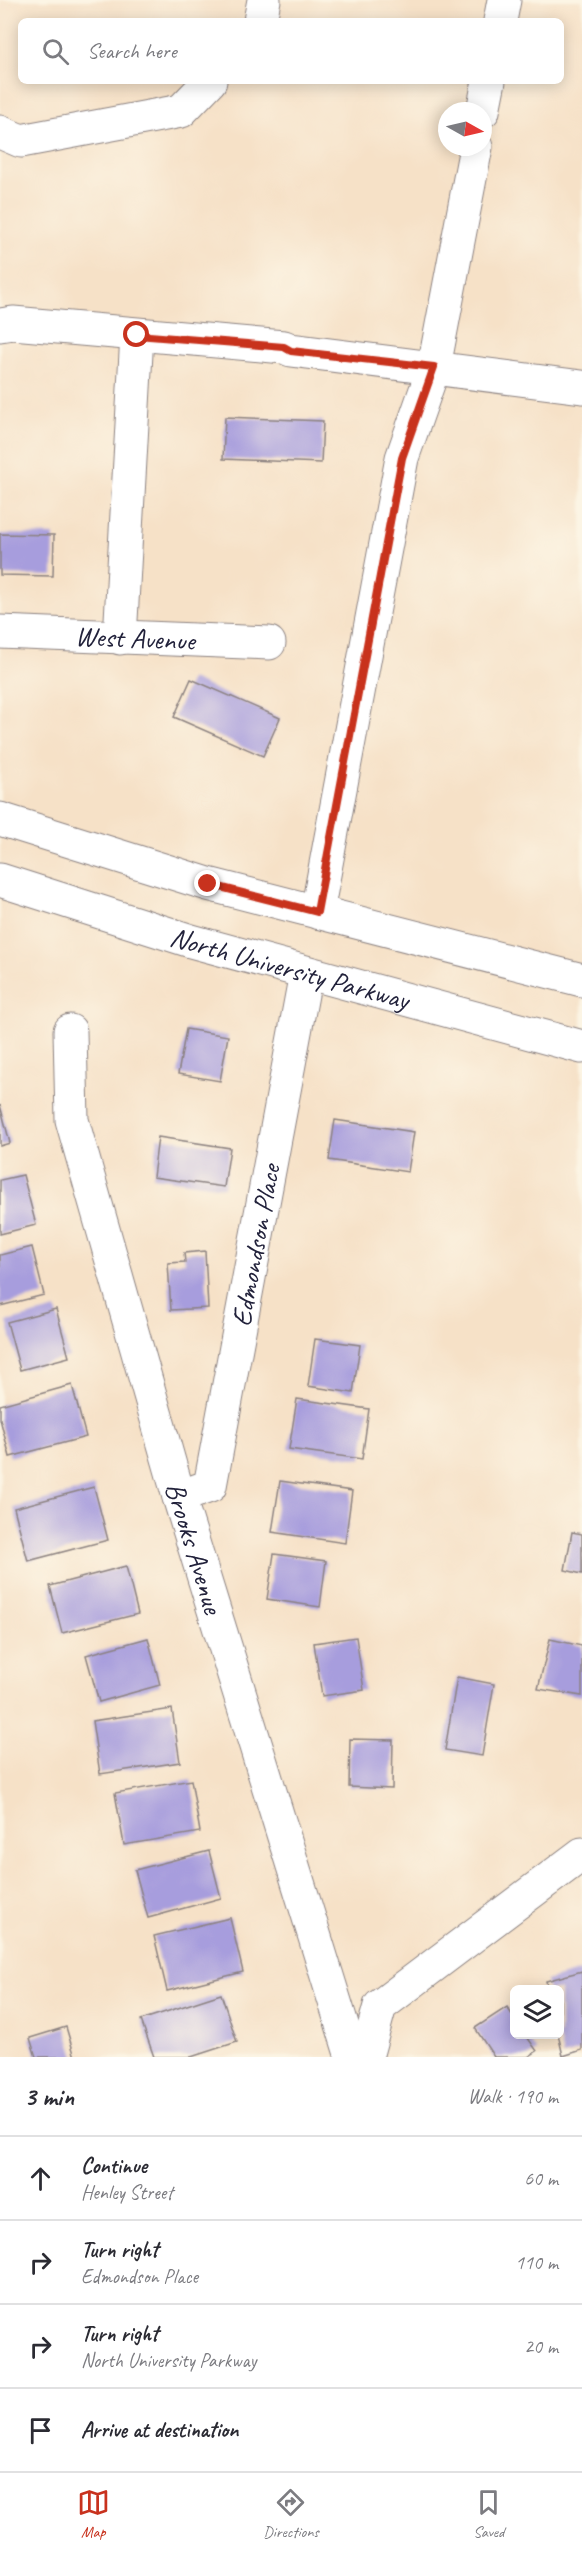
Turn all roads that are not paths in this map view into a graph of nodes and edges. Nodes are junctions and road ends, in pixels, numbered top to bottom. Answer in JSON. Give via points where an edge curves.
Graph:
{"nodes":[{"id":1,"x":264,"y":0,"type":"edge"},
{"id":2,"x":504,"y":0,"type":"edge"},
{"id":3,"x":261,"y":18,"type":"edge"},
{"id":4,"x":501,"y":18,"type":"edge"},
{"id":5,"x":207,"y":84,"type":"edge"},
{"id":6,"x":488,"y":84,"type":"edge"},
{"id":7,"x":485,"y":102,"type":"edge"},
{"id":8,"x":0,"y":132,"type":"edge"},
{"id":9,"x":474,"y":156,"type":"edge"},
{"id":10,"x":0,"y":325,"type":"edge"},
{"id":11,"x":137,"y":335,"type":"junction"},
{"id":12,"x":434,"y":367,"type":"junction"},
{"id":13,"x":582,"y":387,"type":"edge"},
{"id":14,"x":0,"y":632,"type":"edge"},
{"id":15,"x":120,"y":638,"type":"junction"},
{"id":16,"x":269,"y":643,"type":"dead end"},
{"id":17,"x":0,"y":819,"type":"edge"},
{"id":18,"x":0,"y":880,"type":"edge"},
{"id":19,"x":317,"y":912,"type":"junction"},
{"id":20,"x":306,"y":973,"type":"junction"},
{"id":21,"x":582,"y":980,"type":"edge"},
{"id":22,"x":70,"y":1031,"type":"dead end"},
{"id":23,"x":582,"y":1047,"type":"edge"},
{"id":24,"x":179,"y":1497,"type":"junction"},
{"id":25,"x":582,"y":1854,"type":"edge"},
{"id":26,"x":352,"y":2057,"type":"edge"},
{"id":27,"x":366,"y":2057,"type":"edge"}],
"edges":[{"from":1,"to":3,"type":"street"},
{"from":2,"to":4,"type":"street"},
{"from":5,"to":8,"type":"street","via":[[181,111],[21,141]]},
{"from":6,"to":7,"type":"street"},
{"from":9,"to":12,"type":"street"},
{"from":10,"to":11,"type":"street"},
{"from":11,"to":12,"type":"street","via":[[284,347],[291,351]]},
{"from":11,"to":15,"type":"street"},
{"from":12,"to":13,"type":"street"},
{"from":12,"to":19,"type":"street","via":[[402,458]]},
{"from":14,"to":15,"type":"street","name":"West Avenue"},
{"from":15,"to":16,"type":"street","name":"West Avenue"},
{"from":17,"to":19,"type":"street","name":"North University Parkway","via":[[208,884]]},
{"from":18,"to":20,"type":"street","name":"North University Parkway"},
{"from":19,"to":21,"type":"street","name":"North University Parkway"},
{"from":20,"to":23,"type":"street","name":"North University Parkway"},
{"from":20,"to":24,"type":"street","name":"Edmondson Place","via":[[210,1486]]},
{"from":22,"to":24,"type":"street","name":"Brooks Avenue","via":[[72,1120]]},
{"from":24,"to":26,"type":"street","name":"Brooks Avenue"},
{"from":25,"to":27,"type":"street","via":[[380,2006]]}]}
